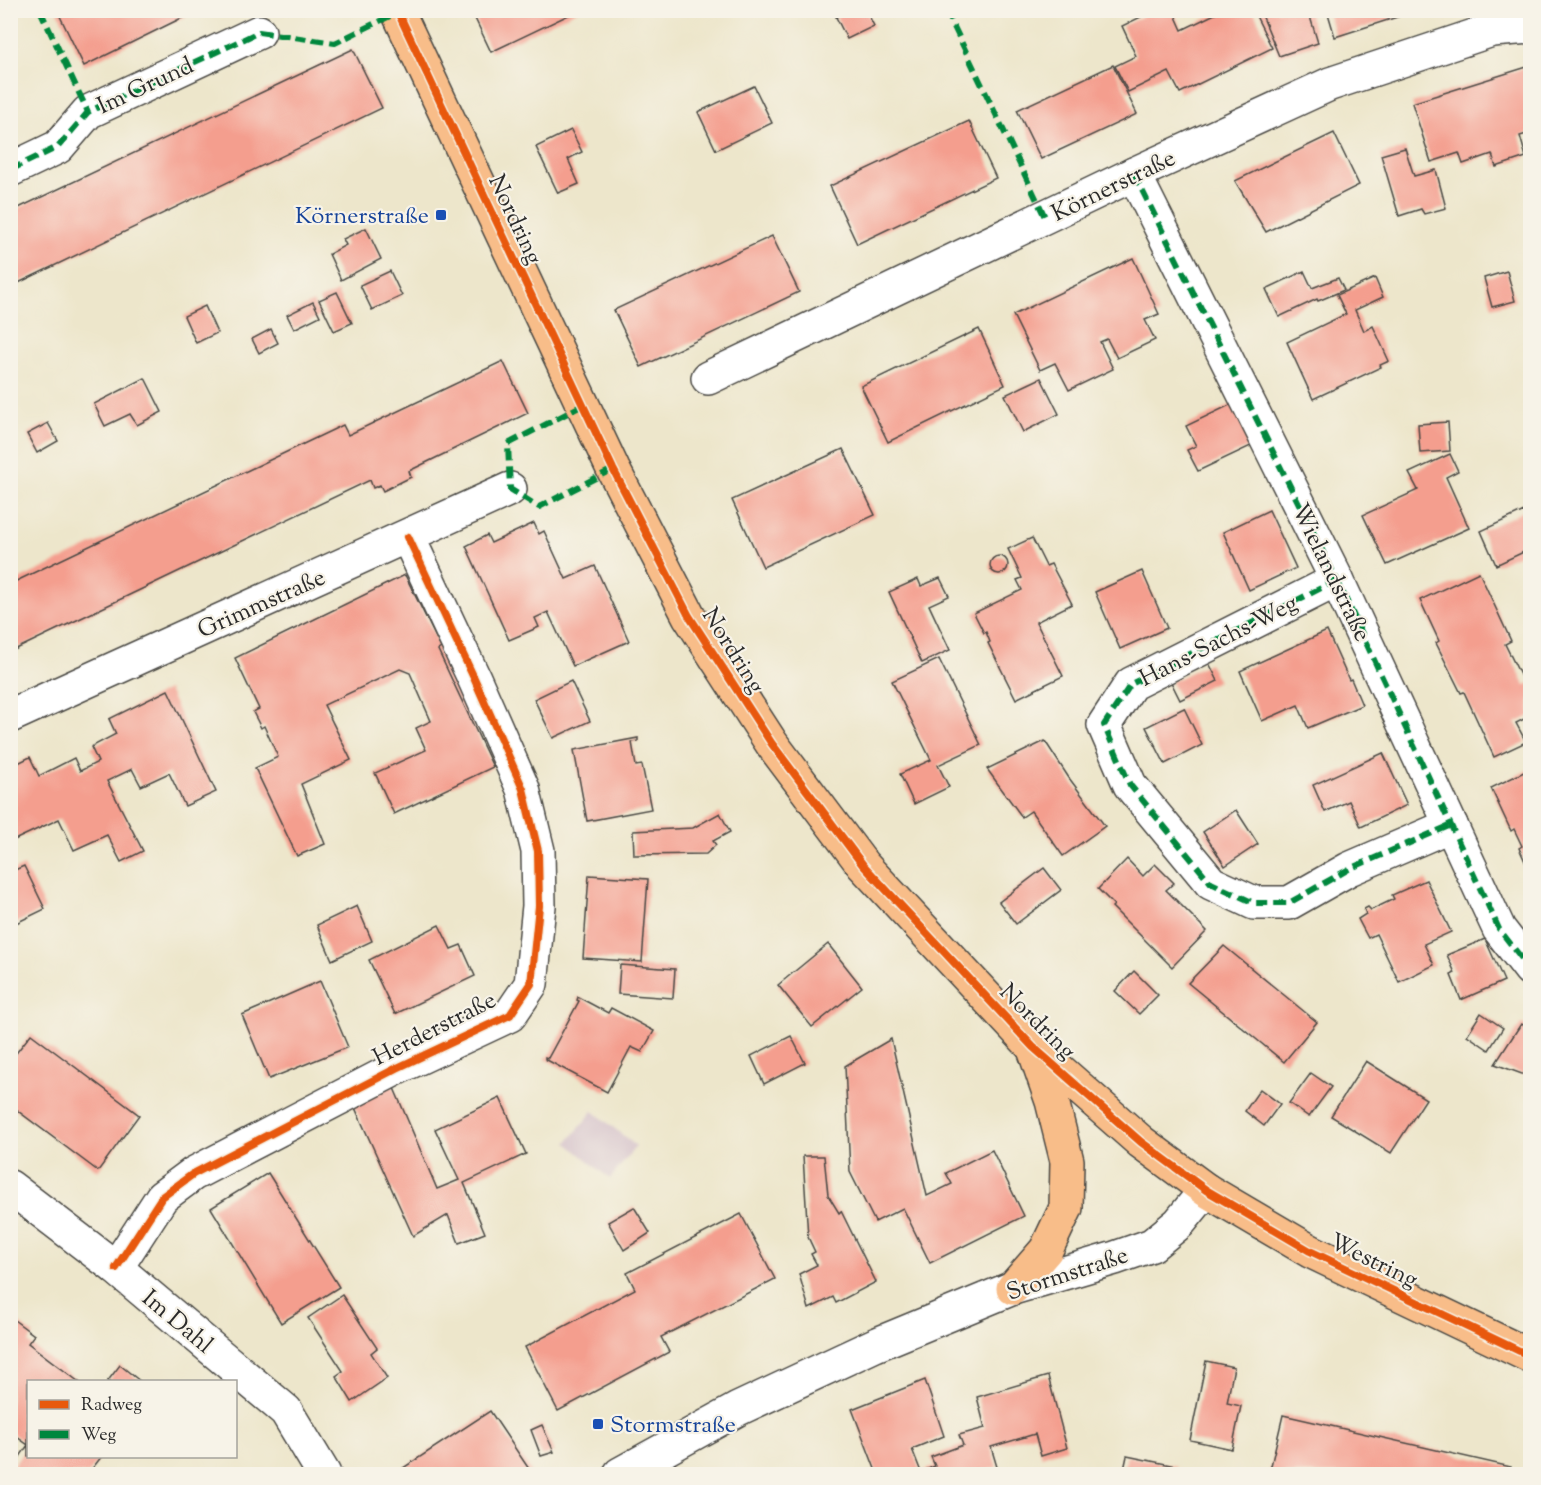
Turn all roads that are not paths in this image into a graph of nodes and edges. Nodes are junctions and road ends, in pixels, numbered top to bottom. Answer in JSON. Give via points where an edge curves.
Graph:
{"nodes":[{"id":1,"x":397,"y":10,"type":"edge"},
{"id":2,"x":1530,"y":27,"type":"edge"},
{"id":3,"x":259,"y":32,"type":"dead end"},
{"id":4,"x":10,"y":170,"type":"edge"},
{"id":5,"x":1134,"y":174,"type":"junction"},
{"id":6,"x":708,"y":378,"type":"dead end"},
{"id":7,"x":510,"y":489,"type":"dead end"},
{"id":8,"x":408,"y":537,"type":"junction"},
{"id":9,"x":1337,"y":580,"type":"junction"},
{"id":10,"x":10,"y":716,"type":"edge"},
{"id":11,"x":1451,"y":825,"type":"junction"},
{"id":12,"x":1530,"y":969,"type":"edge"},
{"id":13,"x":1033,"y":1047,"type":"junction"},
{"id":14,"x":10,"y":1187,"type":"edge"},
{"id":15,"x":1206,"y":1190,"type":"junction"},
{"id":16,"x":116,"y":1268,"type":"junction"},
{"id":17,"x":1013,"y":1288,"type":"junction"},
{"id":18,"x":1530,"y":1356,"type":"edge"},
{"id":19,"x":324,"y":1474,"type":"edge"},
{"id":20,"x":620,"y":1474,"type":"edge"}],
"edges":[{"from":1,"to":13,"type":"main road","name":"Nordring","via":[[608,458],[689,616],[772,744],[863,865]]},
{"from":2,"to":5,"type":"street","name":"Körnerstraße","via":[[1492,30],[1330,84]]},
{"from":3,"to":4,"type":"street","name":"Im Grund","via":[[88,112],[58,147]]},
{"from":5,"to":6,"type":"street","name":"Körnerstraße"},
{"from":5,"to":9,"type":"street","name":"Wielandstraße"},
{"from":7,"to":8,"type":"street","name":"Grimmstraße"},
{"from":8,"to":10,"type":"street","name":"Grimmstraße"},
{"from":8,"to":16,"type":"street","name":"Herderstraße","via":[[523,789],[538,851],[539,906],[531,984],[510,1015],[193,1174],[162,1197]]},
{"from":9,"to":11,"type":"street","name":"Wielandstraße"},
{"from":9,"to":11,"type":"street","name":"Hans-Sachs-Weg","via":[[1131,684],[1104,724],[1130,785],[1211,883],[1254,903],[1288,903],[1348,869]]},
{"from":11,"to":12,"type":"street","name":"Wielandstraße","via":[[1499,929]]},
{"from":13,"to":15,"type":"main road","name":"Nordring","via":[[1141,1142]]},
{"from":13,"to":17,"type":"main road","via":[[1067,1161],[1066,1208],[1046,1250]]},
{"from":14,"to":16,"type":"street","name":"Im Dahl"},
{"from":15,"to":17,"type":"street","name":"Stormstraße","via":[[1179,1223],[1152,1245]]},
{"from":15,"to":18,"type":"main road","name":"Westring","via":[[1310,1251]]},
{"from":16,"to":19,"type":"street","name":"Im Dahl","via":[[286,1411]]},
{"from":17,"to":20,"type":"street","name":"Stormstraße","via":[[738,1408]]}]}
